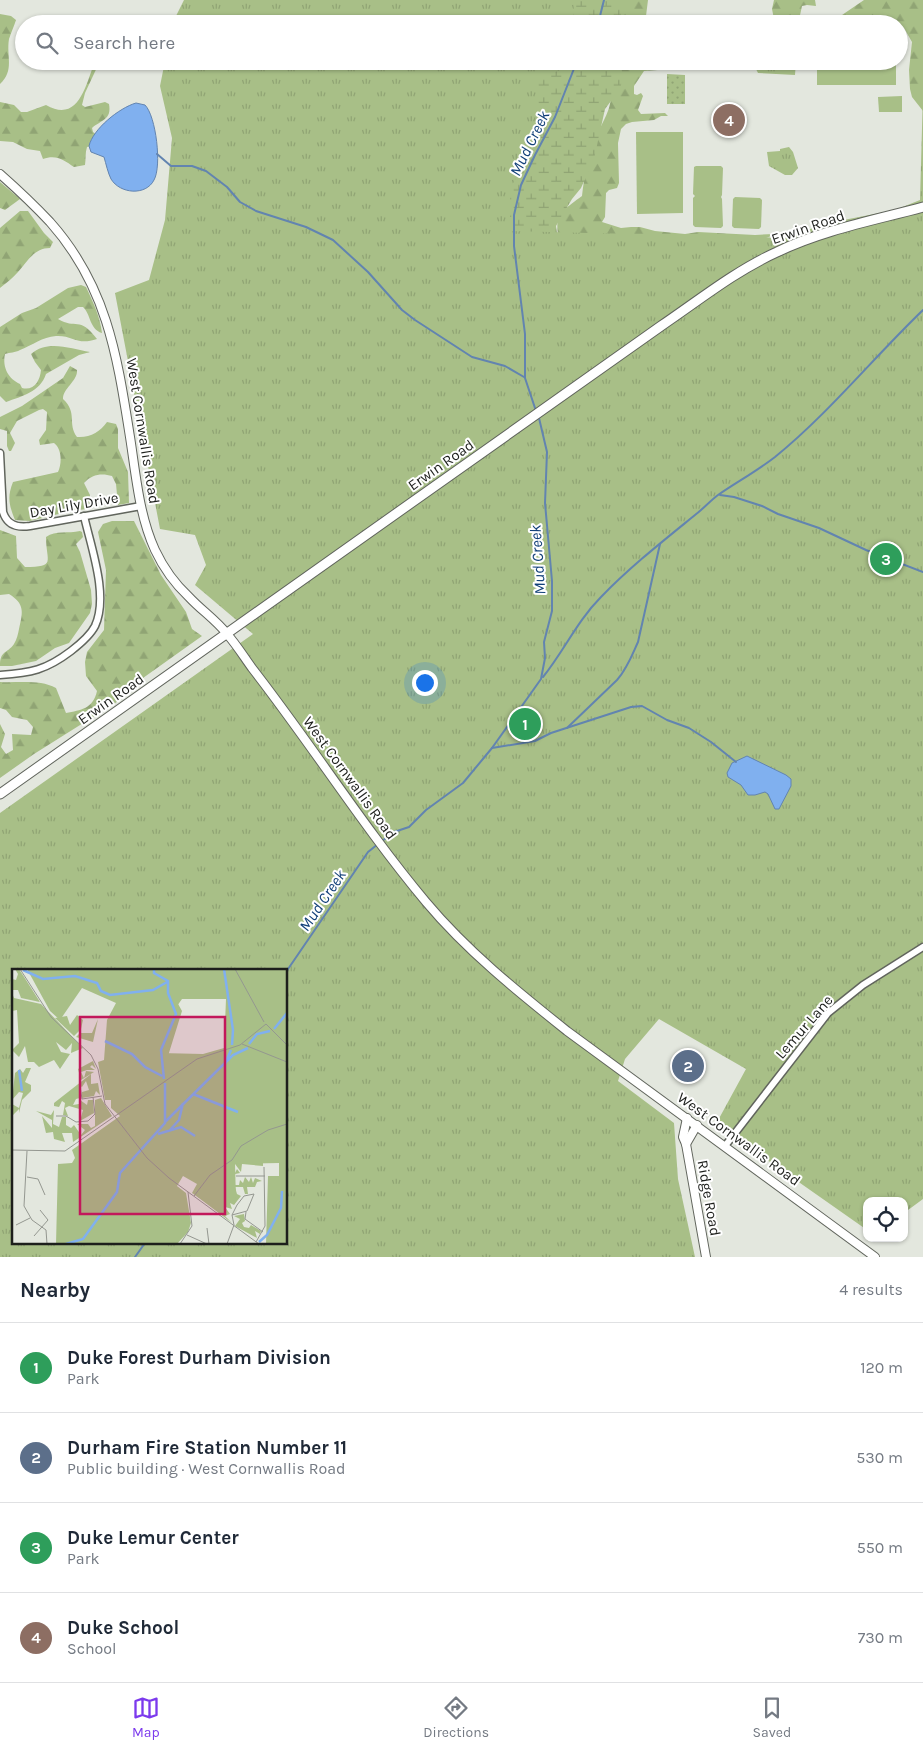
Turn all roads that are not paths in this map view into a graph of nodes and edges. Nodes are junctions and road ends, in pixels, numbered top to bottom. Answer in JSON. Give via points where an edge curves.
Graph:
{"nodes":[{"id":1,"x":0,"y":174,"type":"edge"},
{"id":2,"x":923,"y":206,"type":"edge"},
{"id":3,"x":0,"y":453,"type":"edge"},
{"id":4,"x":141,"y":506,"type":"junction"},
{"id":5,"x":84,"y":516,"type":"junction"},
{"id":6,"x":228,"y":634,"type":"junction"},
{"id":7,"x":0,"y":675,"type":"edge"},
{"id":8,"x":0,"y":794,"type":"edge"},
{"id":9,"x":923,"y":946,"type":"edge"},
{"id":10,"x":687,"y":1118,"type":"junction"},
{"id":11,"x":697,"y":1125,"type":"junction"},
{"id":12,"x":686,"y":1144,"type":"junction"},
{"id":13,"x":725,"y":1146,"type":"junction"},
{"id":14,"x":706,"y":1257,"type":"edge"},
{"id":15,"x":875,"y":1257,"type":"edge"}],
"edges":[{"from":1,"to":4,"type":"street","name":"West Cornwallis Road","via":[[39,210],[61,236],[86,273],[100,303],[119,366]]},
{"from":2,"to":6,"type":"main road","name":"Erwin Road","via":[[810,239],[766,256]]},
{"from":3,"to":5,"type":"street","name":"Day Lily Drive","via":[[3,512],[12,525],[30,526]]},
{"from":4,"to":5,"type":"street","name":"Day Lily Drive"},
{"from":4,"to":6,"type":"street","name":"West Cornwallis Road","via":[[148,535],[164,566],[187,596]]},
{"from":5,"to":7,"type":"street","via":[[100,588],[95,626],[76,648],[49,665],[35,671]]},
{"from":6,"to":8,"type":"main road","name":"Erwin Road"},
{"from":6,"to":10,"type":"street","name":"West Cornwallis Road","via":[[384,849],[448,926],[502,978],[567,1031]]},
{"from":9,"to":13,"type":"street","name":"Lemur Lane","via":[[863,985],[828,1013]]},
{"from":10,"to":11,"type":"street","name":"West Cornwallis Road"},
{"from":10,"to":12,"type":"street","name":"Ridge Road","via":[[682,1137]]},
{"from":11,"to":12,"type":"street","name":"Ridge Road"},
{"from":11,"to":13,"type":"street","name":"West Cornwallis Road"},
{"from":12,"to":14,"type":"street","name":"Ridge Road"},
{"from":13,"to":15,"type":"street","name":"West Cornwallis Road"}]}
